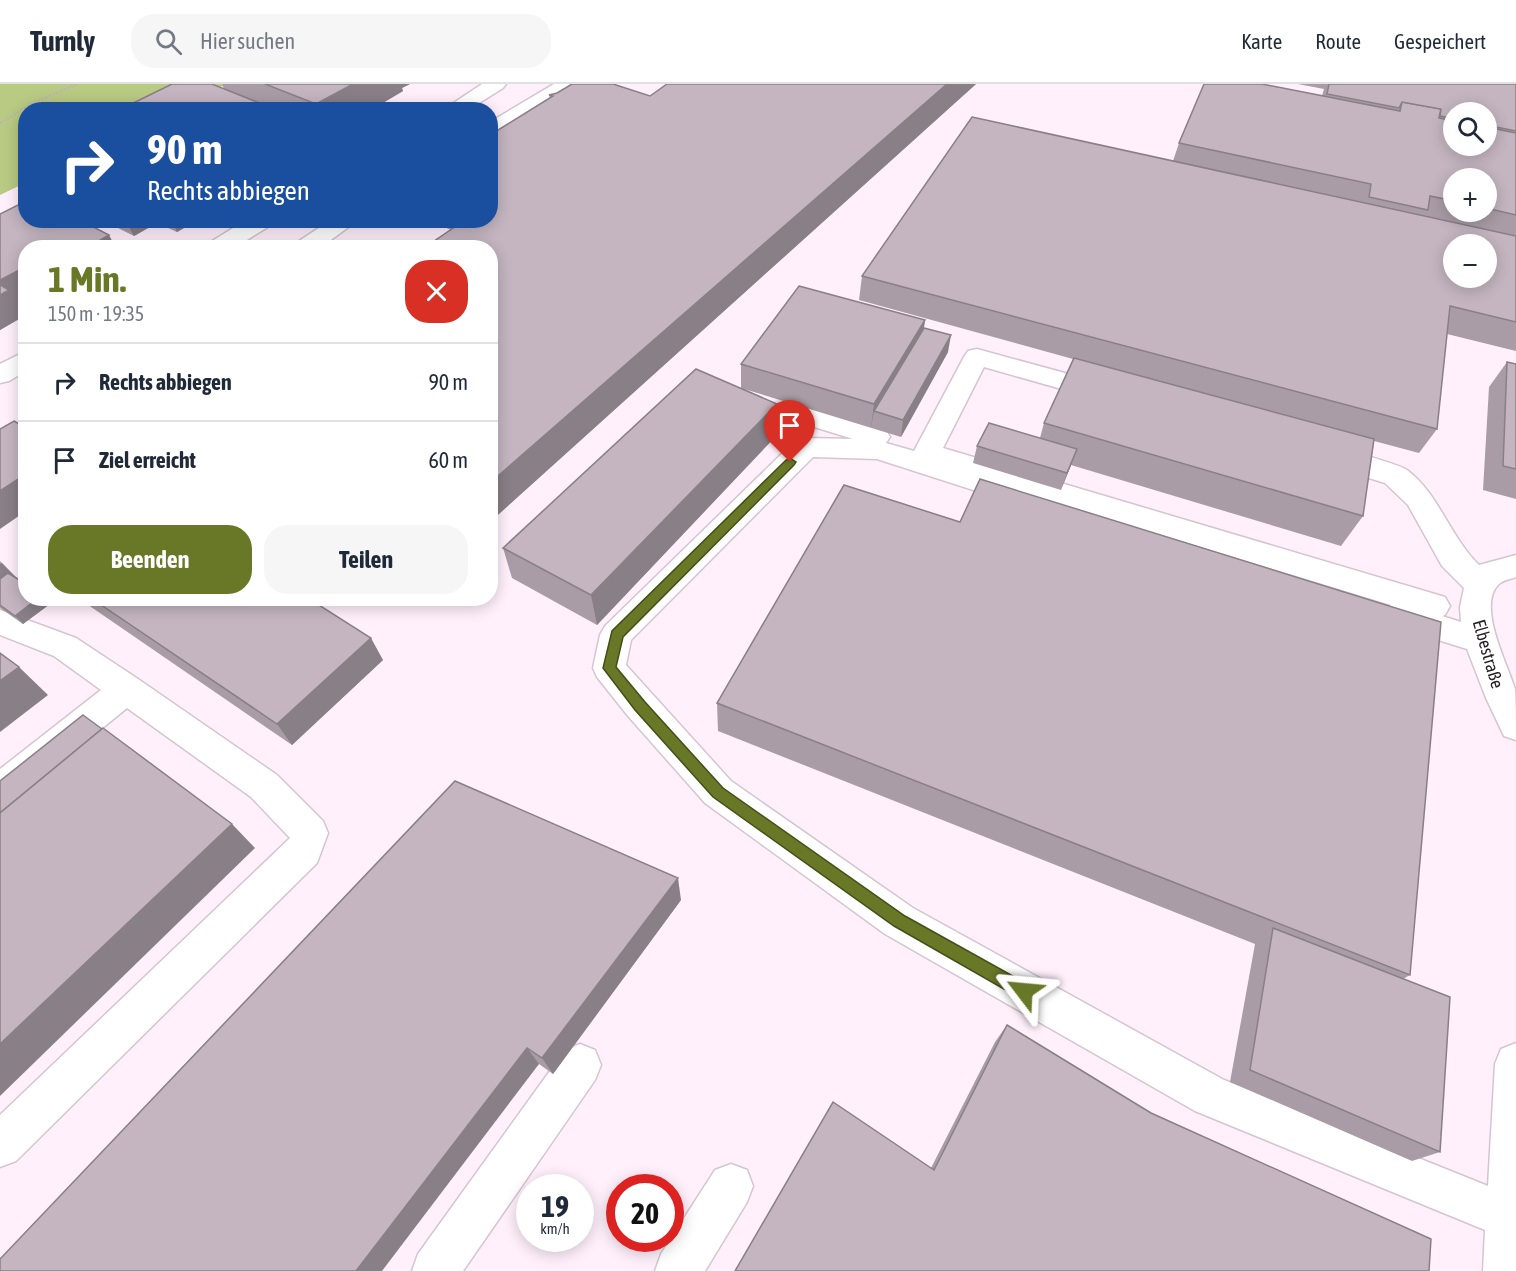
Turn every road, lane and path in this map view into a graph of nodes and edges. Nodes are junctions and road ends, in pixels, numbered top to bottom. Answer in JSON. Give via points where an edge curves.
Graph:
{"nodes":[{"id":1,"x":78,"y":84,"type":"edge"},
{"id":2,"x":496,"y":84,"type":"edge"},
{"id":3,"x":567,"y":84,"type":"edge"},
{"id":4,"x":35,"y":102,"type":"edge"},
{"id":5,"x":466,"y":102,"type":"edge"},
{"id":6,"x":18,"y":112,"type":"edge"},
{"id":7,"x":0,"y":123,"type":"edge"},
{"id":8,"x":498,"y":126,"type":"edge"},
{"id":9,"x":250,"y":228,"type":"edge"},
{"id":10,"x":335,"y":228,"type":"edge"},
{"id":11,"x":230,"y":240,"type":"edge"},
{"id":12,"x":316,"y":240,"type":"edge"},
{"id":13,"x":18,"y":364,"type":"edge"},
{"id":14,"x":0,"y":375,"type":"edge"},
{"id":15,"x":1137,"y":402,"type":"edge"},
{"id":16,"x":805,"y":415,"type":"dead end"},
{"id":17,"x":1298,"y":447,"type":"edge"},
{"id":18,"x":927,"y":453,"type":"junction"},
{"id":19,"x":1516,"y":566,"type":"edge"},
{"id":20,"x":1481,"y":586,"type":"junction"},
{"id":21,"x":0,"y":622,"type":"edge"},
{"id":22,"x":1480,"y":630,"type":"junction"},
{"id":23,"x":126,"y":689,"type":"junction"},
{"id":24,"x":1516,"y":726,"type":"edge"},
{"id":25,"x":0,"y":790,"type":"edge"},
{"id":26,"x":1516,"y":1064,"type":"edge"},
{"id":27,"x":580,"y":1065,"type":"dead end"},
{"id":28,"x":0,"y":1145,"type":"edge"},
{"id":29,"x":731,"y":1186,"type":"dead end"},
{"id":30,"x":1508,"y":1217,"type":"junction"},
{"id":31,"x":435,"y":1271,"type":"edge"},
{"id":32,"x":678,"y":1271,"type":"edge"},
{"id":33,"x":1506,"y":1271,"type":"edge"}],
"edges":[{"from":1,"to":4,"type":"path"},
{"from":2,"to":5,"type":"street"},
{"from":3,"to":8,"type":"street"},
{"from":6,"to":7,"type":"path"},
{"from":9,"to":11,"type":"street"},
{"from":10,"to":12,"type":"street"},
{"from":13,"to":14,"type":"street"},
{"from":15,"to":18,"type":"street","via":[[977,357]]},
{"from":16,"to":18,"type":"street"},
{"from":17,"to":20,"type":"street","via":[[1395,476],[1418,498],[1453,558]]},
{"from":18,"to":22,"type":"street"},
{"from":19,"to":20,"type":"street","via":[[1489,574]]},
{"from":20,"to":22,"type":"street","name":"Elbestraße","via":[[1477,594]]},
{"from":21,"to":23,"type":"street","via":[[65,647]]},
{"from":22,"to":24,"type":"street","name":"Elbestraße","via":[[1497,690]]},
{"from":22,"to":30,"type":"street","via":[[878,450],[806,447],[616,635],[609,668],[718,792],[899,921],[1210,1096]]},
{"from":23,"to":25,"type":"street"},
{"from":23,"to":28,"type":"street","via":[[264,786],[310,833],[304,851]]},
{"from":26,"to":30,"type":"street"},
{"from":27,"to":31,"type":"street"},
{"from":29,"to":32,"type":"street"},
{"from":30,"to":33,"type":"street"}]}
